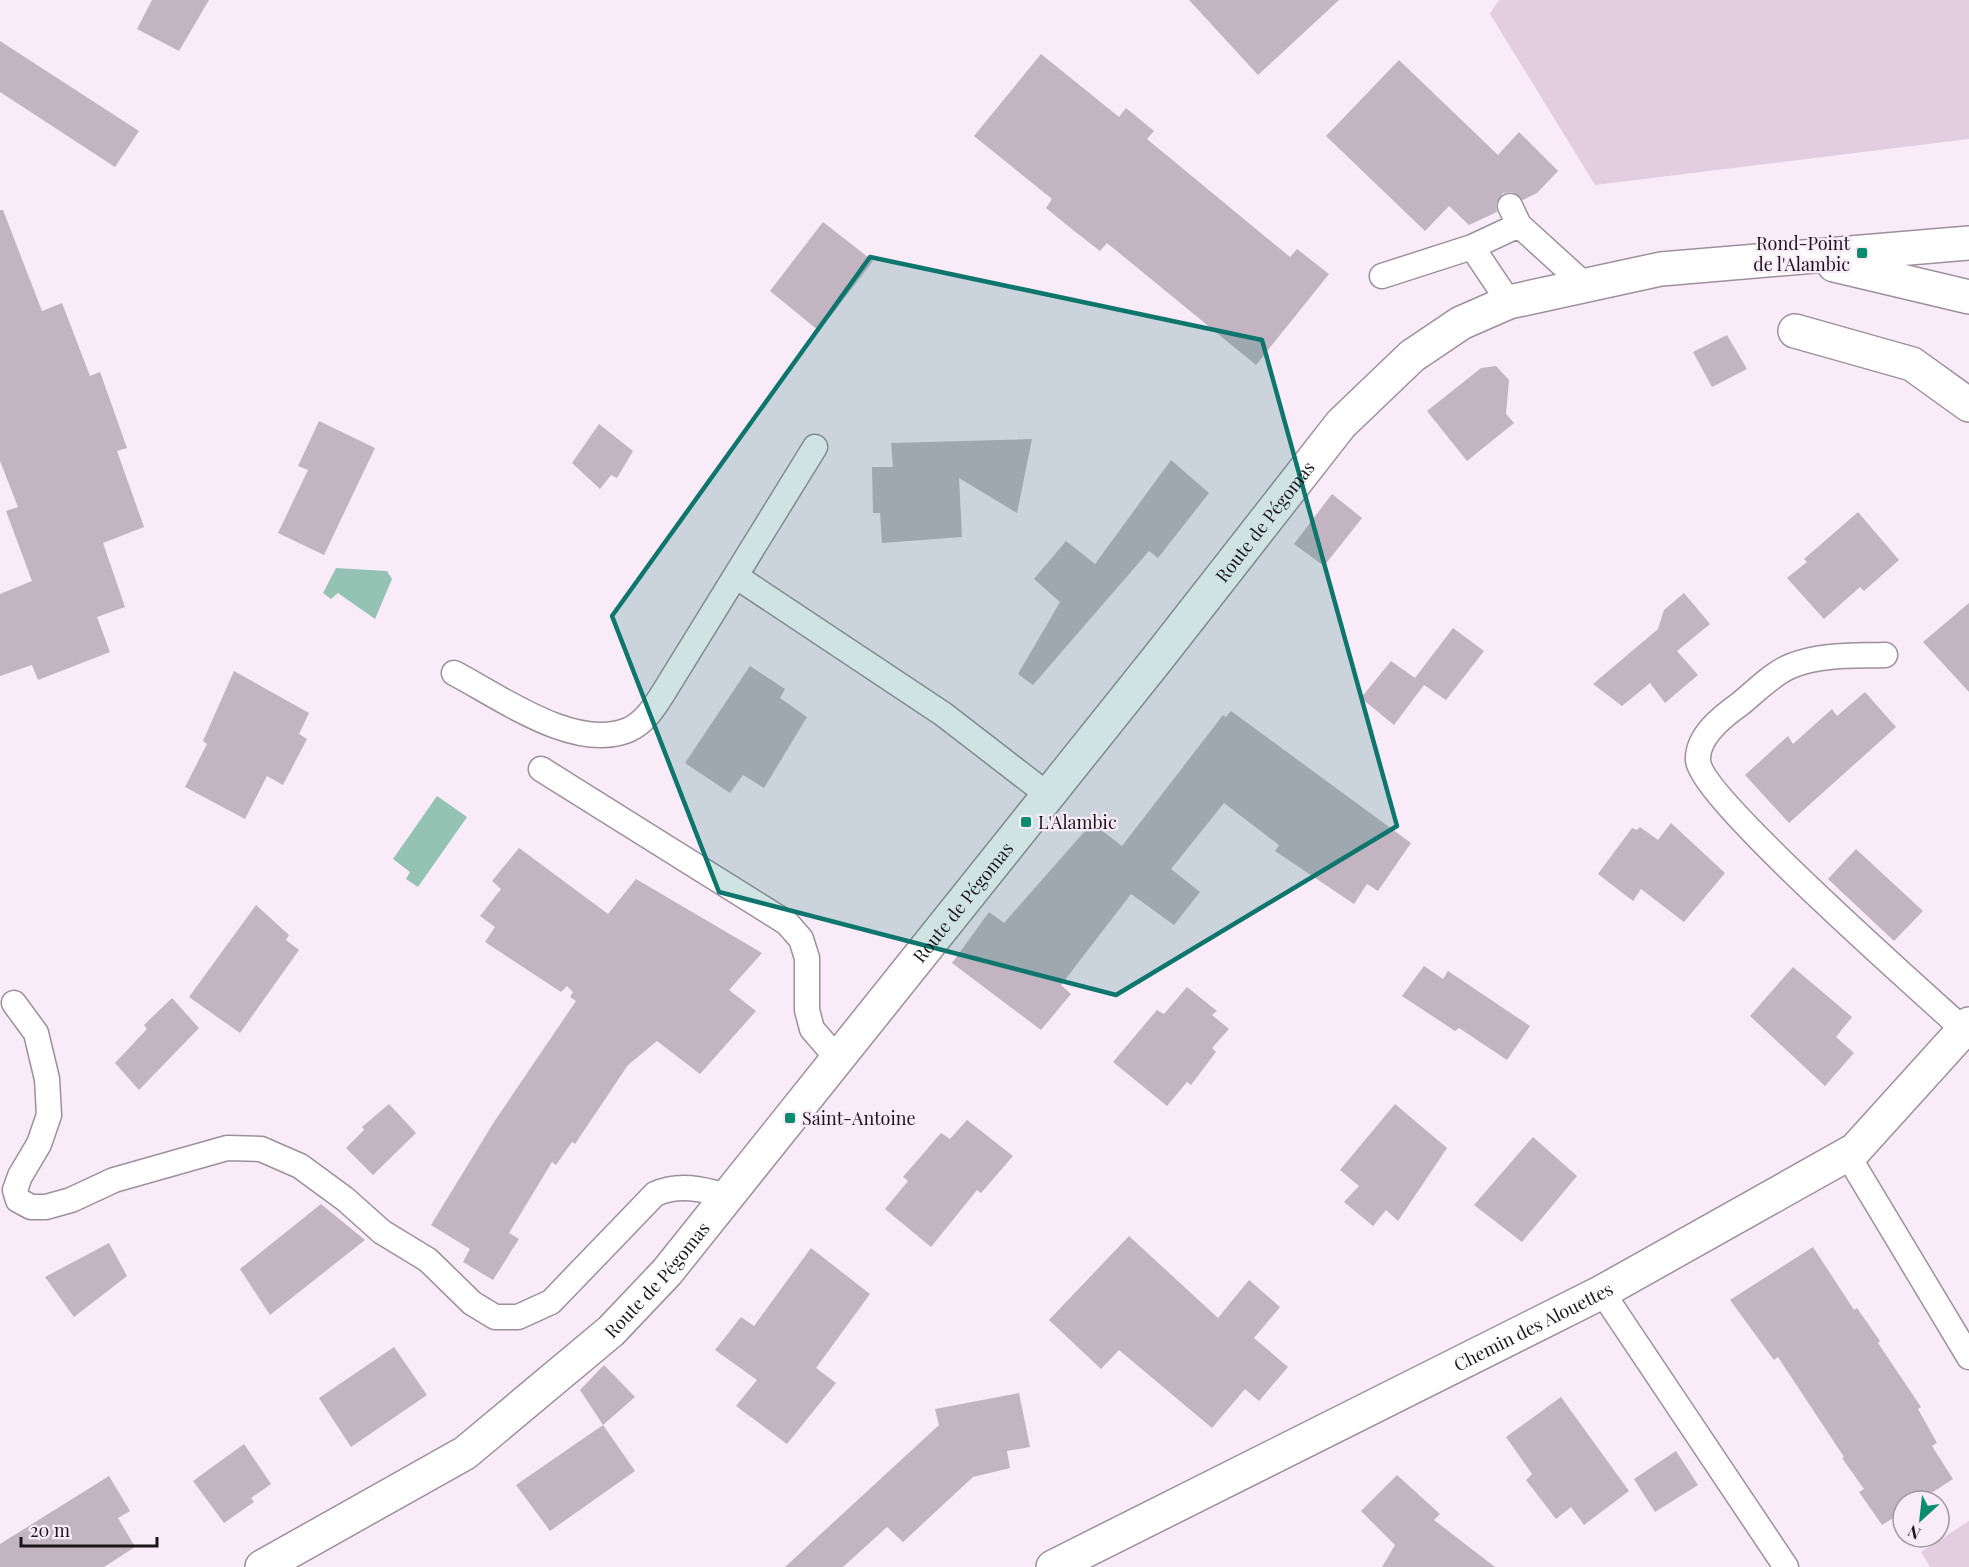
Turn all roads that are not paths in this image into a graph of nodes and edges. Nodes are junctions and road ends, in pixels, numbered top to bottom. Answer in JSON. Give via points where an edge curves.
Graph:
{"nodes":[{"id":1,"x":1969,"y":243,"type":"edge"},
{"id":2,"x":1472,"y":247,"type":"junction"},
{"id":3,"x":1806,"y":258,"type":"junction"},
{"id":4,"x":1382,"y":276,"type":"dead end"},
{"id":5,"x":1585,"y":285,"type":"junction"},
{"id":6,"x":1969,"y":297,"type":"edge"},
{"id":7,"x":1509,"y":302,"type":"junction"},
{"id":8,"x":1796,"y":331,"type":"dead end"},
{"id":9,"x":1969,"y":405,"type":"edge"},
{"id":10,"x":815,"y":447,"type":"dead end"},
{"id":11,"x":737,"y":577,"type":"junction"},
{"id":12,"x":1885,"y":655,"type":"dead end"},
{"id":13,"x":454,"y":673,"type":"dead end"},
{"id":14,"x":541,"y":769,"type":"dead end"},
{"id":15,"x":1048,"y":795,"type":"junction"},
{"id":16,"x":14,"y":1003,"type":"dead end"},
{"id":17,"x":1967,"y":1027,"type":"edge"},
{"id":18,"x":837,"y":1058,"type":"junction"},
{"id":19,"x":1847,"y":1154,"type":"junction"},
{"id":20,"x":727,"y":1196,"type":"junction"},
{"id":21,"x":1602,"y":1292,"type":"junction"},
{"id":22,"x":1969,"y":1357,"type":"edge"},
{"id":23,"x":262,"y":1567,"type":"edge"},
{"id":24,"x":1053,"y":1567,"type":"edge"},
{"id":25,"x":1786,"y":1567,"type":"edge"}],
"edges":[{"from":1,"to":3,"type":"main road","name":"Route de Pégomas"},
{"from":2,"to":4,"type":"lane"},
{"from":2,"to":5,"type":"lane","via":[[1514,216]]},
{"from":2,"to":7,"type":"lane"},
{"from":3,"to":5,"type":"main road","name":"Route de Pégomas","via":[[1661,269]]},
{"from":3,"to":6,"type":"main road"},
{"from":5,"to":7,"type":"main road","name":"Route de Pégomas"},
{"from":7,"to":15,"type":"main road","name":"Route de Pégomas","via":[[1461,323],[1412,356],[1341,424]]},
{"from":8,"to":9,"type":"main road","via":[[1912,364]]},
{"from":10,"to":11,"type":"lane"},
{"from":11,"to":13,"type":"lane","via":[[646,718],[628,730],[603,736],[577,733],[544,722]]},
{"from":11,"to":15,"type":"lane","via":[[942,714]]},
{"from":12,"to":17,"type":"lane","via":[[1820,658],[1789,666],[1717,721],[1697,758],[1699,770],[1782,861]]},
{"from":14,"to":18,"type":"lane","via":[[787,923],[801,939],[807,958],[807,1010],[812,1029]]},
{"from":15,"to":18,"type":"main road","name":"Route de Pégomas"},
{"from":16,"to":20,"type":"lane","via":[[36,1033],[47,1079],[49,1114],[39,1144],[15,1190],[18,1200],[31,1207],[70,1200],[114,1180],[227,1148],[261,1149],[300,1166],[382,1232],[428,1260],[472,1303],[495,1317],[518,1317],[551,1302],[655,1194],[671,1187]]},
{"from":17,"to":19,"type":"main road","name":"Chemin des Alouettes","via":[[1855,1150]]},
{"from":18,"to":20,"type":"main road","name":"Route de Pégomas"},
{"from":19,"to":21,"type":"main road","name":"Chemin des Alouettes"},
{"from":19,"to":22,"type":"lane"},
{"from":20,"to":23,"type":"main road","name":"Route de Pégomas","via":[[667,1272],[610,1330],[465,1452]]},
{"from":21,"to":24,"type":"main road","name":"Chemin des Alouettes"},
{"from":21,"to":25,"type":"lane"}]}
